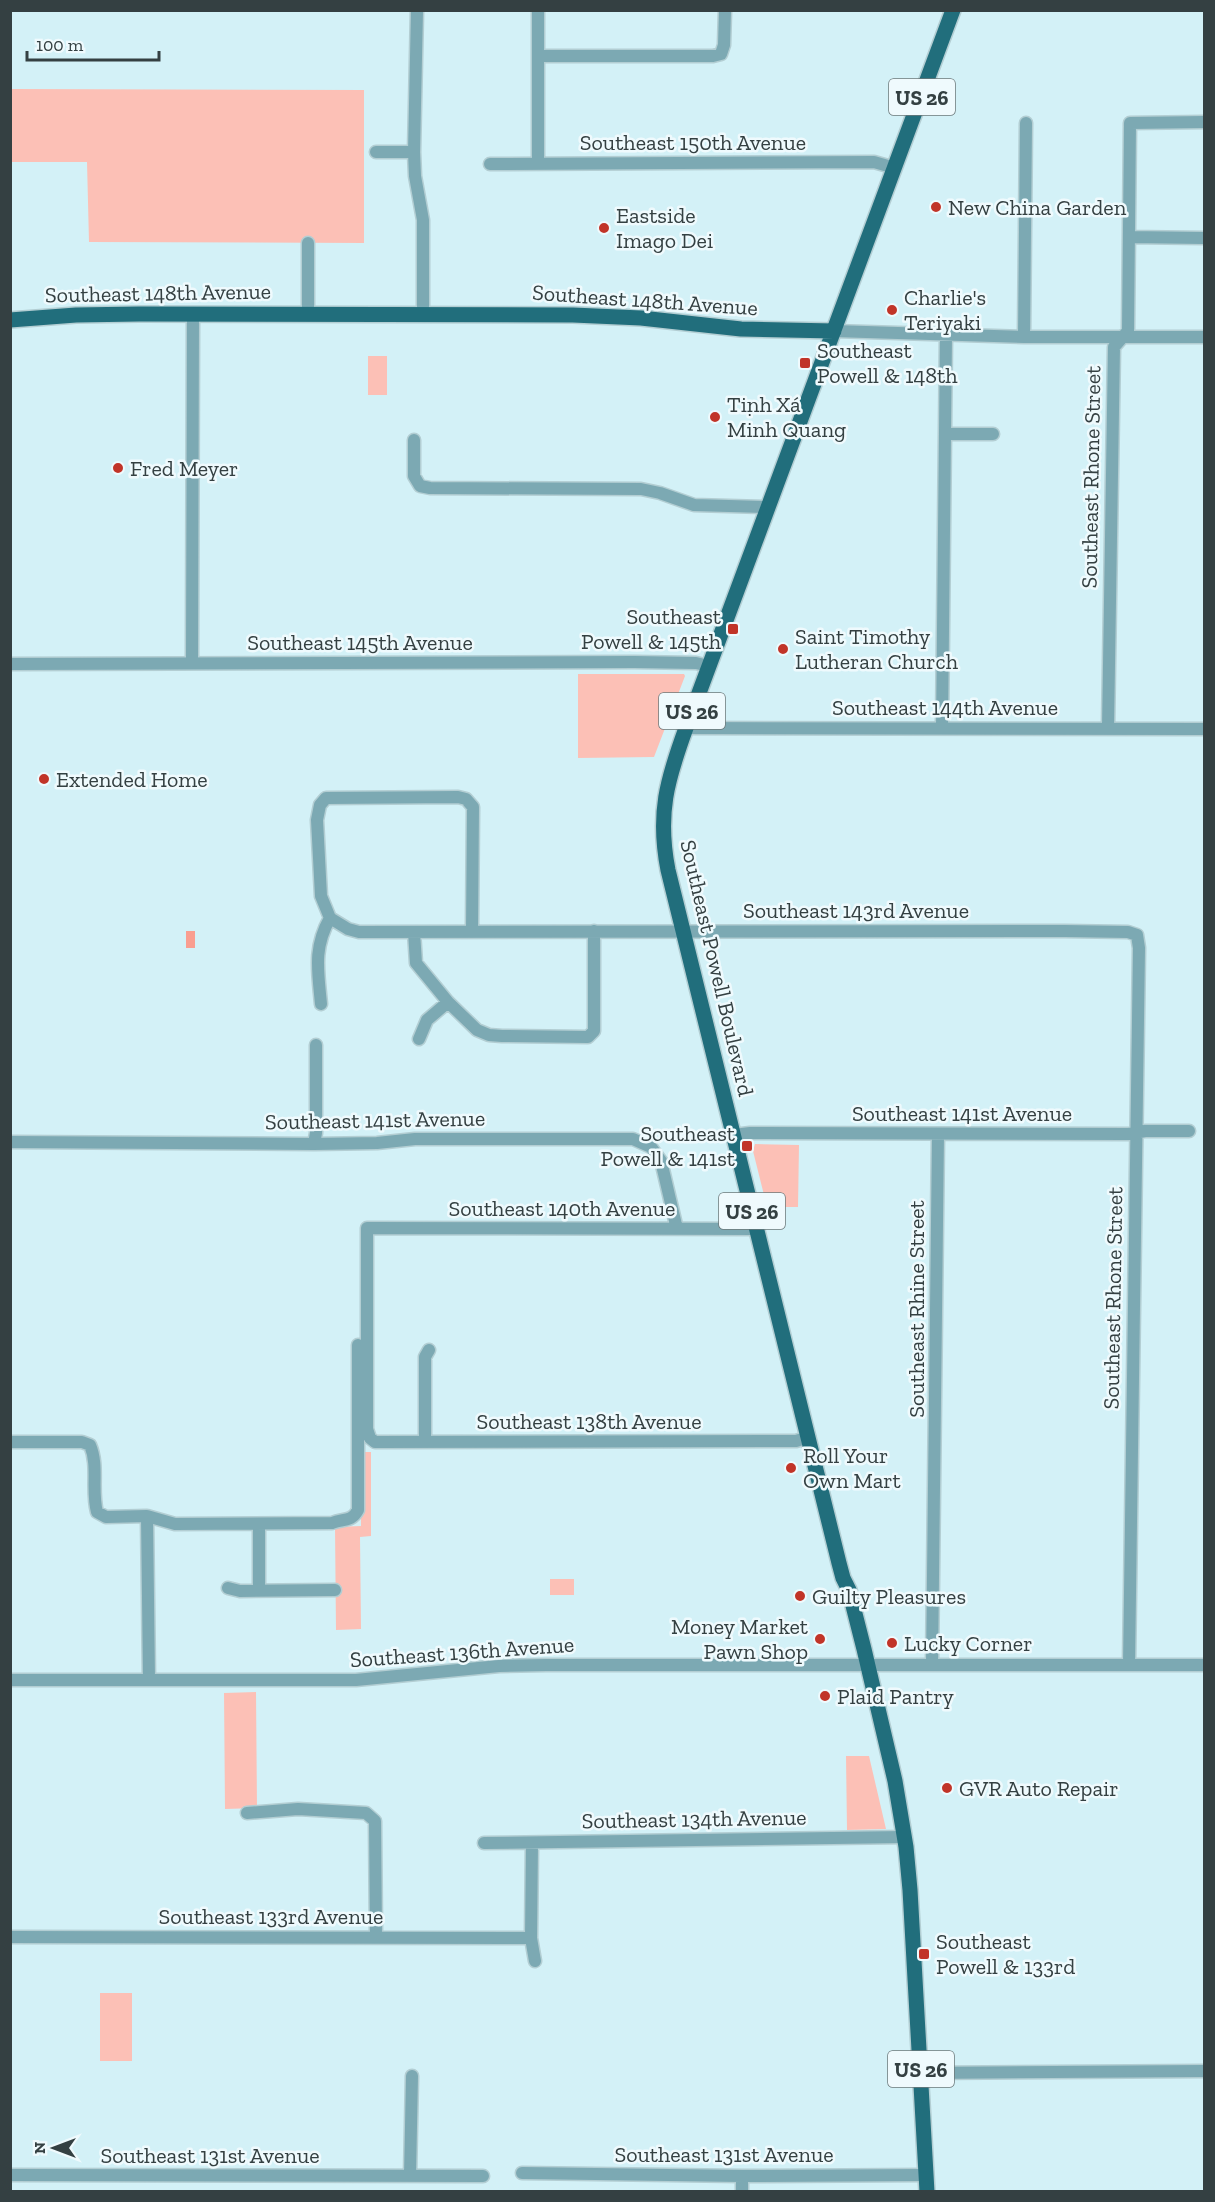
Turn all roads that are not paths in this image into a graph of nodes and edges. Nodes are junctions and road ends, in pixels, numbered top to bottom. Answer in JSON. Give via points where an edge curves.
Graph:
{"nodes":[{"id":1,"x":417,"y":10,"type":"edge"},
{"id":2,"x":538,"y":10,"type":"edge"},
{"id":3,"x":724,"y":10,"type":"edge"},
{"id":4,"x":953,"y":10,"type":"edge"},
{"id":5,"x":538,"y":56,"type":"junction"},
{"id":6,"x":1204,"y":122,"type":"edge"},
{"id":7,"x":1026,"y":123,"type":"dead end"},
{"id":8,"x":376,"y":152,"type":"dead end"},
{"id":9,"x":414,"y":152,"type":"junction"},
{"id":10,"x":490,"y":164,"type":"dead end"},
{"id":11,"x":538,"y":164,"type":"junction"},
{"id":12,"x":896,"y":168,"type":"junction"},
{"id":13,"x":1129,"y":237,"type":"junction"},
{"id":14,"x":1204,"y":238,"type":"edge"},
{"id":15,"x":308,"y":243,"type":"dead end"},
{"id":16,"x":193,"y":314,"type":"junction"},
{"id":17,"x":308,"y":314,"type":"junction"},
{"id":18,"x":423,"y":314,"type":"junction"},
{"id":19,"x":10,"y":320,"type":"edge"},
{"id":20,"x":834,"y":331,"type":"junction"},
{"id":21,"x":946,"y":334,"type":"junction"},
{"id":22,"x":1024,"y":337,"type":"junction"},
{"id":23,"x":1123,"y":337,"type":"junction"},
{"id":24,"x":1204,"y":337,"type":"edge"},
{"id":25,"x":946,"y":434,"type":"junction"},
{"id":26,"x":993,"y":434,"type":"dead end"},
{"id":27,"x":414,"y":440,"type":"dead end"},
{"id":28,"x":768,"y":507,"type":"junction"},
{"id":29,"x":192,"y":663,"type":"junction"},
{"id":30,"x":10,"y":664,"type":"edge"},
{"id":31,"x":709,"y":666,"type":"junction"},
{"id":32,"x":686,"y":728,"type":"junction"},
{"id":33,"x":942,"y":728,"type":"junction"},
{"id":34,"x":1108,"y":728,"type":"junction"},
{"id":35,"x":1204,"y":729,"type":"edge"},
{"id":36,"x":330,"y":918,"type":"junction"},
{"id":37,"x":683,"y":930,"type":"junction"},
{"id":38,"x":472,"y":931,"type":"junction"},
{"id":39,"x":594,"y":931,"type":"junction"},
{"id":40,"x":414,"y":932,"type":"junction"},
{"id":41,"x":1134,"y":933,"type":"joint"},
{"id":42,"x":448,"y":1002,"type":"junction"},
{"id":43,"x":321,"y":1004,"type":"dead end"},
{"id":44,"x":419,"y":1039,"type":"dead end"},
{"id":45,"x":316,"y":1045,"type":"dead end"},
{"id":46,"x":1189,"y":1131,"type":"dead end"},
{"id":47,"x":1136,"y":1133,"type":"junction"},
{"id":48,"x":938,"y":1134,"type":"junction"},
{"id":49,"x":734,"y":1135,"type":"junction"},
{"id":50,"x":10,"y":1142,"type":"edge"},
{"id":51,"x":314,"y":1144,"type":"junction"},
{"id":52,"x":757,"y":1229,"type":"junction"},
{"id":53,"x":677,"y":1230,"type":"junction"},
{"id":54,"x":358,"y":1345,"type":"dead end"},
{"id":55,"x":429,"y":1350,"type":"dead end"},
{"id":56,"x":808,"y":1437,"type":"junction"},
{"id":57,"x":370,"y":1438,"type":"joint"},
{"id":58,"x":10,"y":1442,"type":"edge"},
{"id":59,"x":425,"y":1442,"type":"junction"},
{"id":60,"x":147,"y":1516,"type":"junction"},
{"id":61,"x":259,"y":1524,"type":"junction"},
{"id":62,"x":228,"y":1588,"type":"dead end"},
{"id":63,"x":259,"y":1590,"type":"junction"},
{"id":64,"x":335,"y":1590,"type":"dead end"},
{"id":65,"x":863,"y":1665,"type":"junction"},
{"id":66,"x":932,"y":1665,"type":"junction"},
{"id":67,"x":1129,"y":1665,"type":"junction"},
{"id":68,"x":1204,"y":1665,"type":"edge"},
{"id":69,"x":10,"y":1680,"type":"edge"},
{"id":70,"x":149,"y":1680,"type":"junction"},
{"id":71,"x":247,"y":1813,"type":"dead end"},
{"id":72,"x":904,"y":1837,"type":"junction"},
{"id":73,"x":484,"y":1843,"type":"dead end"},
{"id":74,"x":532,"y":1843,"type":"junction"},
{"id":75,"x":10,"y":1937,"type":"edge"},
{"id":76,"x":376,"y":1937,"type":"junction"},
{"id":77,"x":531,"y":1938,"type":"junction"},
{"id":78,"x":535,"y":1960,"type":"dead end"},
{"id":79,"x":1204,"y":2071,"type":"edge"},
{"id":80,"x":921,"y":2073,"type":"junction"},
{"id":81,"x":412,"y":2076,"type":"dead end"},
{"id":82,"x":522,"y":2173,"type":"dead end"},
{"id":83,"x":10,"y":2175,"type":"edge"},
{"id":84,"x":926,"y":2175,"type":"junction"},
{"id":85,"x":410,"y":2176,"type":"junction"},
{"id":86,"x":483,"y":2176,"type":"dead end"},
{"id":87,"x":742,"y":2176,"type":"junction"},
{"id":88,"x":742,"y":2192,"type":"edge"},
{"id":89,"x":927,"y":2192,"type":"edge"}],
"edges":[{"from":1,"to":9,"type":"street"},
{"from":2,"to":5,"type":"street"},
{"from":3,"to":5,"type":"street","via":[[724,45],[721,54],[713,56]]},
{"from":4,"to":12,"type":"main road","name":"Southeast Powell Boulevard","number":"US 26"},
{"from":5,"to":11,"type":"street"},
{"from":6,"to":13,"type":"street","name":"Southeast Rhone Street","via":[[1130,123]]},
{"from":7,"to":22,"type":"street"},
{"from":8,"to":9,"type":"street"},
{"from":9,"to":18,"type":"street","via":[[423,220]]},
{"from":10,"to":11,"type":"street","name":"Southeast 150th Avenue"},
{"from":11,"to":12,"type":"street","name":"Southeast 150th Avenue","via":[[874,162]]},
{"from":12,"to":20,"type":"main road","name":"Southeast Powell Boulevard","number":"US 26"},
{"from":13,"to":14,"type":"street"},
{"from":13,"to":23,"type":"street","name":"Southeast Rhone Street","via":[[1128,331]]},
{"from":15,"to":17,"type":"street"},
{"from":16,"to":17,"type":"main road","name":"Southeast 148th Avenue"},
{"from":16,"to":19,"type":"main road","name":"Southeast 148th Avenue"},
{"from":16,"to":29,"type":"street"},
{"from":17,"to":18,"type":"main road","name":"Southeast 148th Avenue"},
{"from":18,"to":20,"type":"main road","name":"Southeast 148th Avenue","via":[[602,316],[747,329]]},
{"from":20,"to":21,"type":"street","name":"Southeast 148th Avenue"},
{"from":20,"to":28,"type":"main road","name":"Southeast Powell Boulevard","number":"US 26"},
{"from":21,"to":22,"type":"street","name":"Southeast 148th Avenue"},
{"from":21,"to":25,"type":"street"},
{"from":22,"to":23,"type":"street","name":"Southeast 148th Avenue"},
{"from":23,"to":24,"type":"street","name":"Southeast 148th Avenue"},
{"from":23,"to":34,"type":"street","name":"Southeast Rhone Street","via":[[1114,347]]},
{"from":25,"to":26,"type":"street"},
{"from":25,"to":33,"type":"street"},
{"from":27,"to":28,"type":"street","via":[[414,476],[420,486],[430,488],[641,489],[694,505]]},
{"from":28,"to":31,"type":"main road","name":"Southeast Powell Boulevard","number":"US 26"},
{"from":29,"to":30,"type":"street","name":"Southeast 145th Avenue"},
{"from":29,"to":31,"type":"street","name":"Southeast 145th Avenue","via":[[634,662]]},
{"from":31,"to":32,"type":"main road","name":"Southeast Powell Boulevard","number":"US 26"},
{"from":32,"to":33,"type":"street","name":"Southeast 144th Avenue"},
{"from":32,"to":37,"type":"main road","name":"Southeast Powell Boulevard","number":"US 26","via":[[664,796],[663,824],[666,861]]},
{"from":33,"to":34,"type":"street","name":"Southeast 144th Avenue"},
{"from":34,"to":35,"type":"street","name":"Southeast 144th Avenue"},
{"from":36,"to":38,"type":"street","via":[[321,896],[317,820],[326,798],[458,797],[473,807]]},
{"from":36,"to":40,"type":"street","name":"Southeast 143rd Avenue","via":[[359,932]]},
{"from":36,"to":43,"type":"street","via":[[318,949]]},
{"from":37,"to":39,"type":"street","name":"Southeast 143rd Avenue"},
{"from":37,"to":41,"type":"street","name":"Southeast 143rd Avenue"},
{"from":37,"to":49,"type":"main road","name":"Southeast Powell Boulevard","number":"US 26"},
{"from":38,"to":39,"type":"street","name":"Southeast 143rd Avenue"},
{"from":38,"to":40,"type":"street","name":"Southeast 143rd Avenue"},
{"from":39,"to":42,"type":"street","via":[[594,1031],[588,1036],[489,1035],[477,1030]]},
{"from":40,"to":42,"type":"street","via":[[416,963]]},
{"from":41,"to":47,"type":"street","name":"Southeast Rhone Street","via":[[1139,948]]},
{"from":42,"to":44,"type":"street","via":[[427,1020]]},
{"from":45,"to":51,"type":"street"},
{"from":46,"to":47,"type":"street","name":"Southeast 141st Avenue"},
{"from":47,"to":48,"type":"street","name":"Southeast 141st Avenue"},
{"from":47,"to":67,"type":"street","name":"Southeast Rhone Street"},
{"from":48,"to":49,"type":"street","name":"Southeast 141st Avenue"},
{"from":48,"to":66,"type":"street","name":"Southeast Rhine Street"},
{"from":49,"to":52,"type":"main road","name":"Southeast Powell Boulevard","number":"US 26"},
{"from":50,"to":51,"type":"street","name":"Southeast 141st Avenue"},
{"from":51,"to":53,"type":"street","name":"Southeast 141st Avenue","via":[[415,1139],[633,1139],[651,1147],[662,1161]]},
{"from":52,"to":53,"type":"street","name":"Southeast 140th Avenue"},
{"from":52,"to":56,"type":"main road","name":"Southeast Powell Boulevard","number":"US 26"},
{"from":53,"to":57,"type":"street","name":"Southeast 140th Avenue","via":[[368,1228]]},
{"from":54,"to":61,"type":"street","via":[[358,1510],[348,1520],[332,1523]]},
{"from":55,"to":59,"type":"street","via":[[425,1357]]},
{"from":56,"to":59,"type":"street","name":"Southeast 138th Avenue","via":[[796,1441]]},
{"from":56,"to":65,"type":"main road","name":"Southeast Powell Boulevard","number":"US 26","via":[[849,1590]]},
{"from":57,"to":59,"type":"street","name":"Southeast 138th Avenue","via":[[375,1442]]},
{"from":58,"to":60,"type":"street","via":[[90,1445],[97,1512],[106,1517]]},
{"from":60,"to":61,"type":"street","via":[[175,1524]]},
{"from":60,"to":70,"type":"street"},
{"from":61,"to":63,"type":"street"},
{"from":62,"to":63,"type":"street"},
{"from":63,"to":64,"type":"street"},
{"from":65,"to":66,"type":"street","name":"Southeast 136th Avenue"},
{"from":65,"to":70,"type":"street","name":"Southeast 136th Avenue","via":[[516,1665],[356,1680]]},
{"from":65,"to":72,"type":"main road","name":"Southeast Powell Boulevard","number":"US 26","via":[[895,1781]]},
{"from":66,"to":67,"type":"street","name":"Southeast 136th Avenue"},
{"from":67,"to":68,"type":"street","name":"Southeast 136th Avenue"},
{"from":69,"to":70,"type":"street","name":"Southeast 136th Avenue"},
{"from":71,"to":76,"type":"street","via":[[298,1809],[366,1814],[375,1821]]},
{"from":72,"to":74,"type":"street","name":"Southeast 134th Avenue"},
{"from":72,"to":80,"type":"main road","name":"Southeast Powell Boulevard","number":"US 26"},
{"from":73,"to":74,"type":"street","name":"Southeast 134th Avenue"},
{"from":74,"to":77,"type":"street"},
{"from":75,"to":76,"type":"street","name":"Southeast 133rd Avenue"},
{"from":76,"to":77,"type":"street","name":"Southeast 133rd Avenue"},
{"from":77,"to":78,"type":"street"},
{"from":79,"to":80,"type":"street"},
{"from":80,"to":84,"type":"main road","name":"Southeast Powell Boulevard","number":"US 26"},
{"from":81,"to":85,"type":"street"},
{"from":82,"to":87,"type":"street","name":"Southeast 131st Avenue"},
{"from":83,"to":85,"type":"street","name":"Southeast 131st Avenue"},
{"from":84,"to":87,"type":"street","name":"Southeast 131st Avenue"},
{"from":84,"to":89,"type":"main road","name":"Southeast Powell Boulevard","number":"US 26"},
{"from":85,"to":86,"type":"street","name":"Southeast 131st Avenue"},
{"from":87,"to":88,"type":"street"}]}
